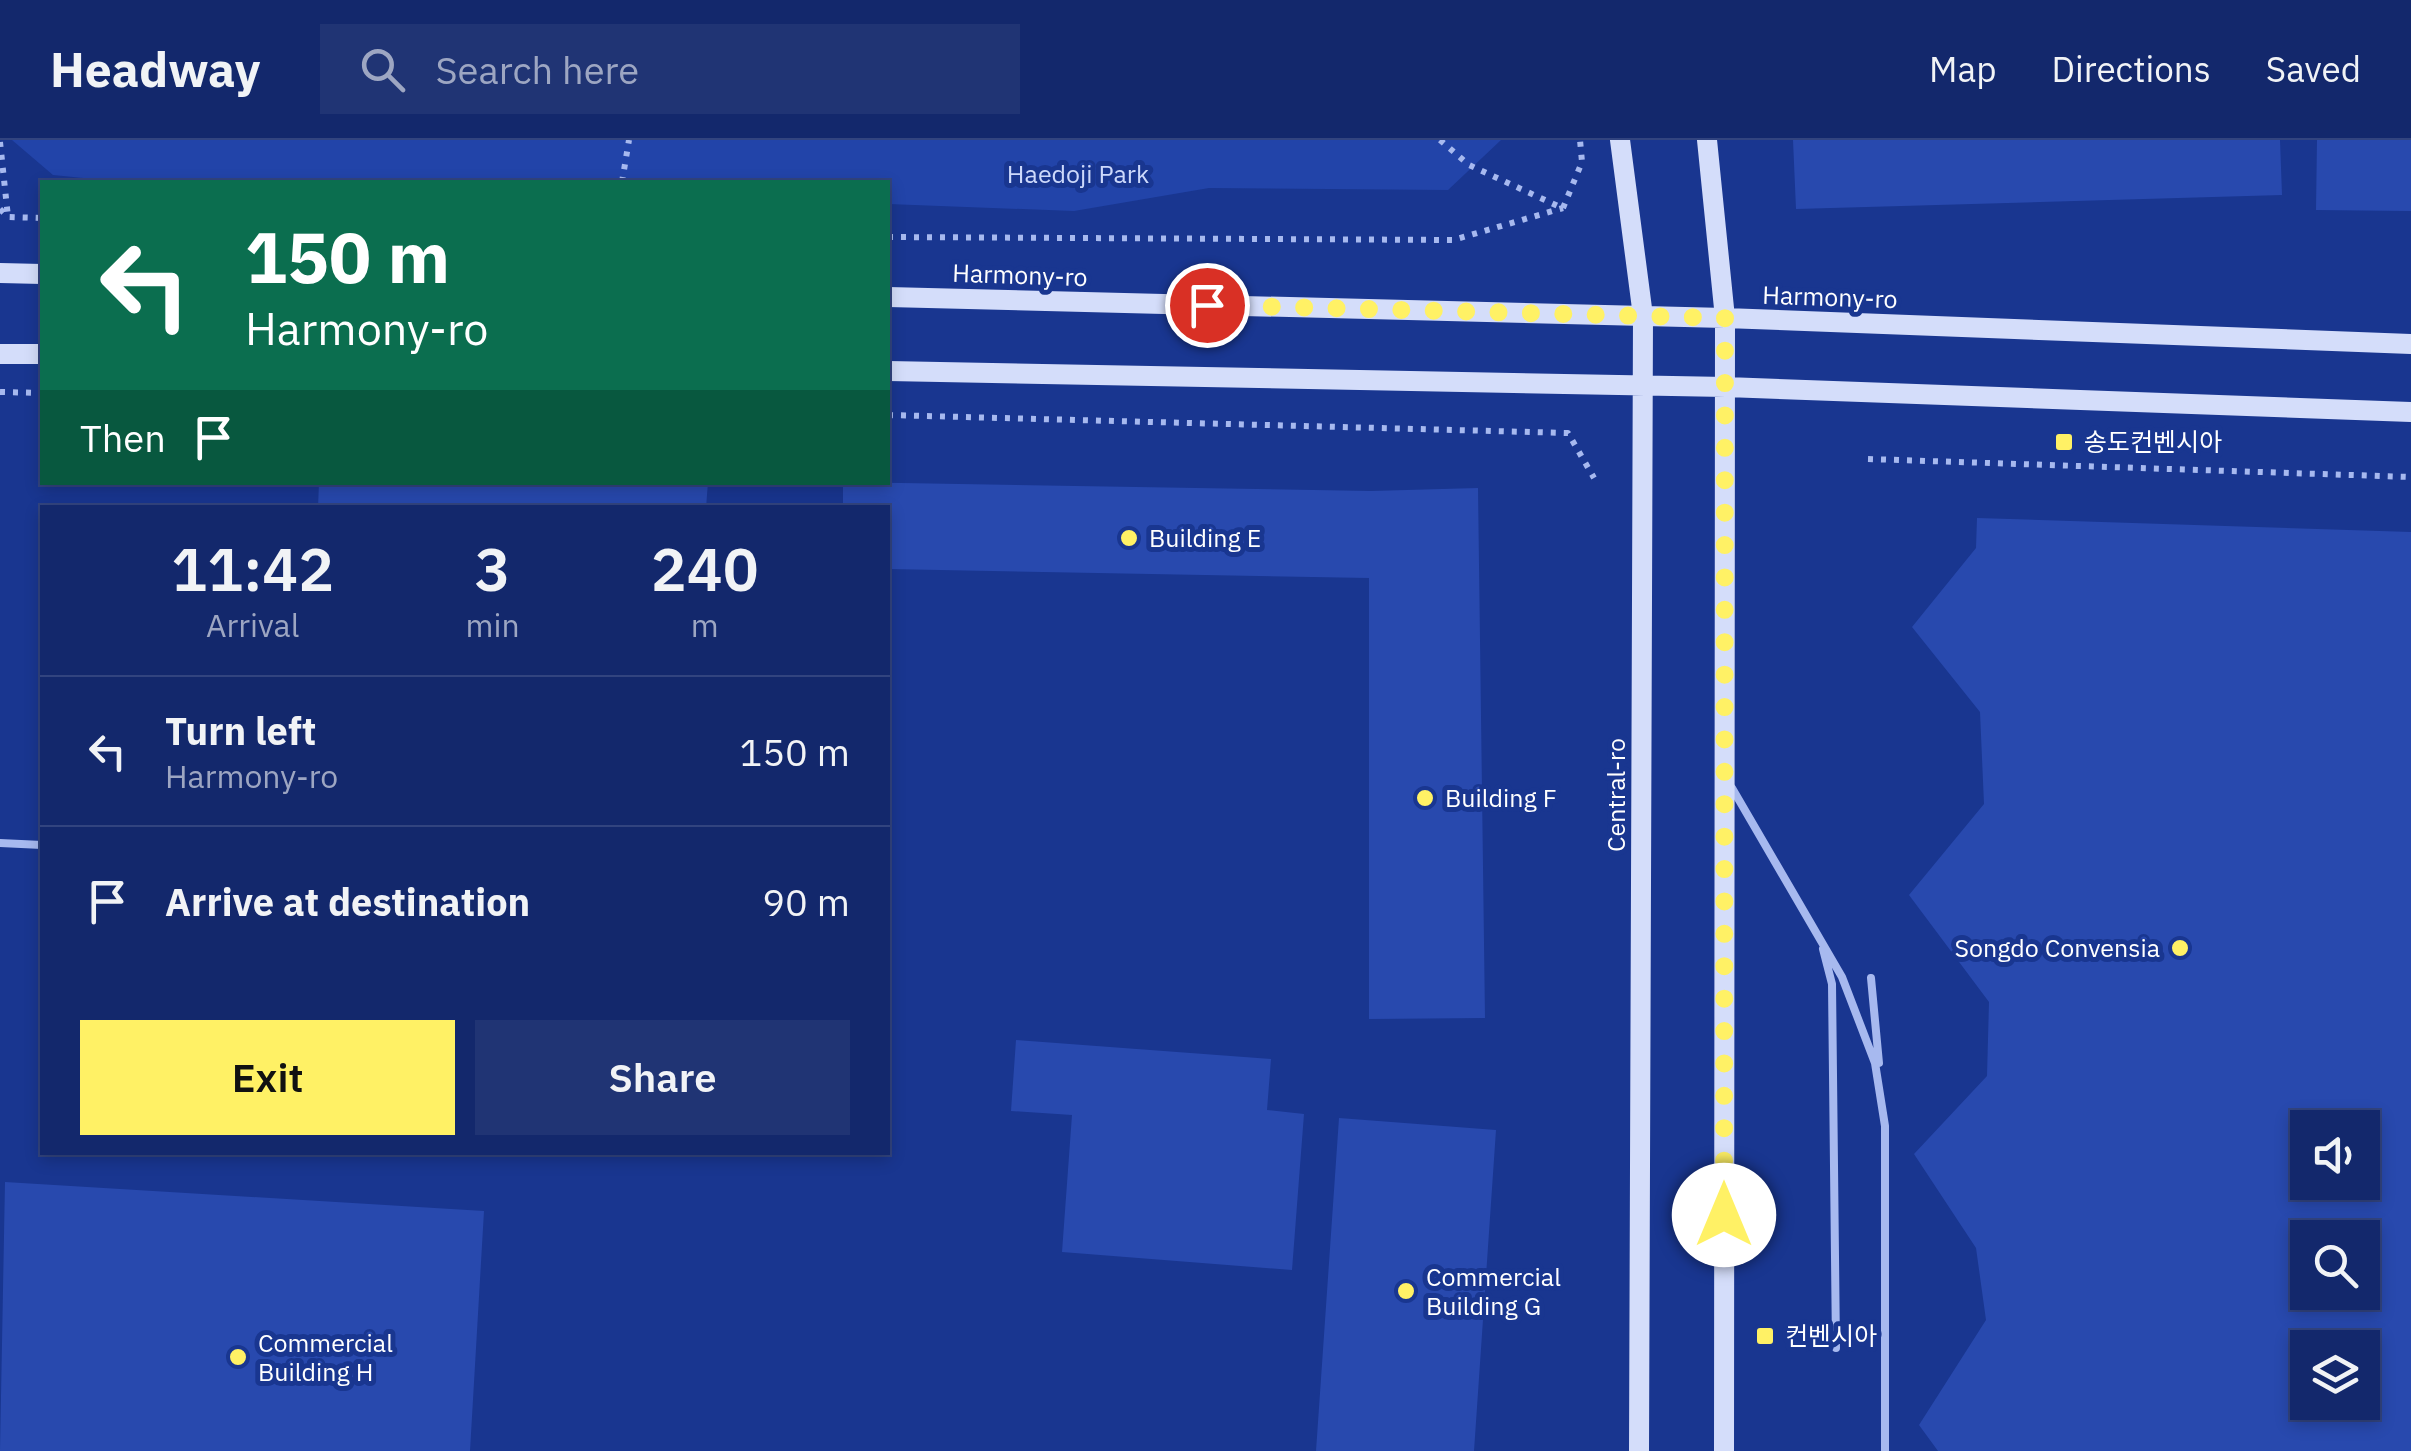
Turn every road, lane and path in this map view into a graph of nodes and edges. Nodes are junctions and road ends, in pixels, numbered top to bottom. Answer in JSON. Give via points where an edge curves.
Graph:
{"nodes":[{"id":1,"x":629,"y":140,"type":"edge"},
{"id":2,"x":1440,"y":140,"type":"edge"},
{"id":3,"x":1580,"y":140,"type":"edge"},
{"id":4,"x":1620,"y":140,"type":"edge"},
{"id":5,"x":1707,"y":140,"type":"edge"},
{"id":6,"x":0,"y":142,"type":"edge"},
{"id":7,"x":622,"y":180,"type":"edge"},
{"id":8,"x":1563,"y":208,"type":"junction"},
{"id":9,"x":0,"y":210,"type":"edge"},
{"id":10,"x":8,"y":218,"type":"junction"},
{"id":11,"x":40,"y":218,"type":"edge"},
{"id":12,"x":890,"y":237,"type":"edge"},
{"id":13,"x":0,"y":273,"type":"edge"},
{"id":14,"x":40,"y":274,"type":"edge"},
{"id":15,"x":890,"y":296,"type":"edge"},
{"id":16,"x":1643,"y":316,"type":"junction"},
{"id":17,"x":1725,"y":318,"type":"junction"},
{"id":18,"x":2411,"y":344,"type":"edge"},
{"id":19,"x":0,"y":354,"type":"edge"},
{"id":20,"x":40,"y":354,"type":"edge"},
{"id":21,"x":890,"y":371,"type":"edge"},
{"id":22,"x":1643,"y":386,"type":"junction"},
{"id":23,"x":1726,"y":387,"type":"junction"},
{"id":24,"x":0,"y":392,"type":"edge"},
{"id":25,"x":40,"y":393,"type":"edge"},
{"id":26,"x":2411,"y":412,"type":"edge"},
{"id":27,"x":890,"y":415,"type":"edge"},
{"id":28,"x":1868,"y":459,"type":"dead end"},
{"id":29,"x":2411,"y":476,"type":"edge"},
{"id":30,"x":1594,"y":478,"type":"dead end"},
{"id":31,"x":1725,"y":769,"type":"junction"},
{"id":32,"x":0,"y":843,"type":"edge"},
{"id":33,"x":40,"y":845,"type":"edge"},
{"id":34,"x":1819,"y":933,"type":"junction"},
{"id":35,"x":1872,"y":978,"type":"dead end"},
{"id":36,"x":1882,"y":1098,"type":"junction"},
{"id":37,"x":1836,"y":1348,"type":"dead end"},
{"id":38,"x":1638,"y":1451,"type":"edge"},
{"id":39,"x":1724,"y":1451,"type":"edge"},
{"id":40,"x":1885,"y":1451,"type":"edge"}],
"edges":[{"from":1,"to":7,"type":"path"},
{"from":2,"to":8,"type":"path","via":[[1469,165]]},
{"from":3,"to":8,"type":"path","via":[[1582,162]]},
{"from":4,"to":16,"type":"street","name":"Central-ro"},
{"from":5,"to":17,"type":"street"},
{"from":6,"to":10,"type":"path"},
{"from":8,"to":12,"type":"path","via":[[1452,240]]},
{"from":9,"to":10,"type":"path"},
{"from":10,"to":11,"type":"path"},
{"from":13,"to":14,"type":"street"},
{"from":15,"to":16,"type":"street","name":"Harmony-ro"},
{"from":16,"to":17,"type":"street","name":"Harmony-ro"},
{"from":16,"to":22,"type":"street","name":"Central-ro"},
{"from":17,"to":18,"type":"street","name":"Harmony-ro"},
{"from":17,"to":23,"type":"street"},
{"from":19,"to":20,"type":"street"},
{"from":21,"to":22,"type":"street"},
{"from":22,"to":23,"type":"street"},
{"from":22,"to":38,"type":"street","name":"Central-ro"},
{"from":23,"to":26,"type":"street"},
{"from":23,"to":31,"type":"street"},
{"from":24,"to":25,"type":"path"},
{"from":27,"to":30,"type":"path","via":[[1568,433]]},
{"from":28,"to":29,"type":"path"},
{"from":31,"to":34,"type":"lane"},
{"from":31,"to":39,"type":"street"},
{"from":32,"to":33,"type":"lane"},
{"from":34,"to":36,"type":"lane","via":[[1854,1006]]},
{"from":34,"to":37,"type":"lane","via":[[1832,984]]},
{"from":35,"to":36,"type":"lane"},
{"from":36,"to":40,"type":"lane"}]}
